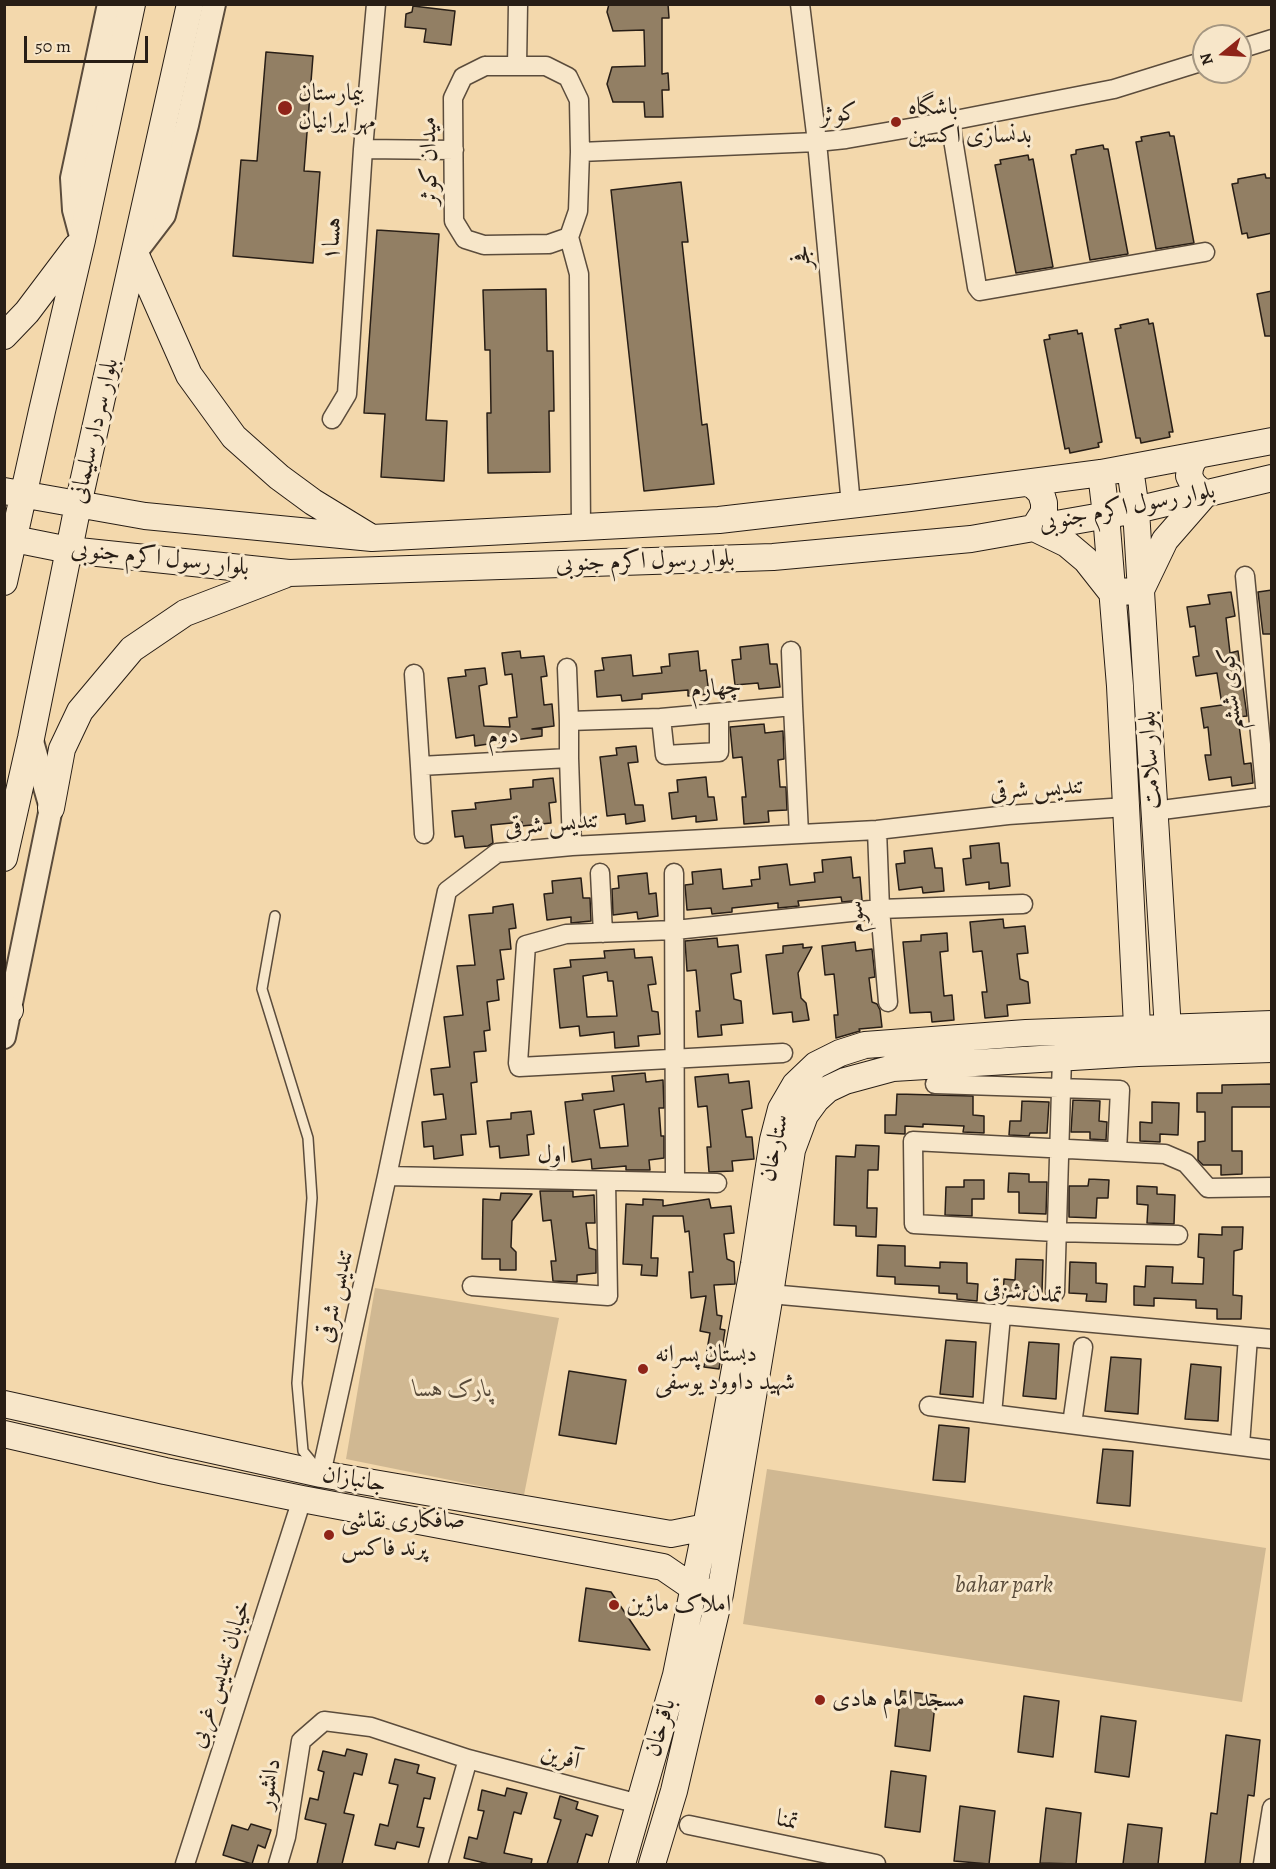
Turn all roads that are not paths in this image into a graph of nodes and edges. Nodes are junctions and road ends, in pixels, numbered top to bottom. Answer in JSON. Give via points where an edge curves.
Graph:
{"nodes":[{"id":1,"x":109,"y":4,"type":"edge"},
{"id":2,"x":132,"y":4,"type":"edge"},
{"id":3,"x":190,"y":4,"type":"edge"},
{"id":4,"x":214,"y":4,"type":"edge"},
{"id":5,"x":376,"y":4,"type":"edge"},
{"id":6,"x":518,"y":4,"type":"edge"},
{"id":7,"x":800,"y":4,"type":"edge"},
{"id":8,"x":1272,"y":39,"type":"edge"},
{"id":9,"x":1252,"y":45,"type":"edge"},
{"id":10,"x":1192,"y":65,"type":"edge"},
{"id":11,"x":517,"y":66,"type":"junction"},
{"id":12,"x":950,"y":121,"type":"junction"},
{"id":13,"x":817,"y":142,"type":"junction"},
{"id":14,"x":363,"y":149,"type":"junction"},
{"id":15,"x":454,"y":150,"type":"junction"},
{"id":16,"x":580,"y":152,"type":"junction"},
{"id":17,"x":570,"y":237,"type":"junction"},
{"id":18,"x":82,"y":240,"type":"junction"},
{"id":19,"x":1204,"y":252,"type":"dead end"},
{"id":20,"x":135,"y":253,"type":"junction"},
{"id":21,"x":4,"y":336,"type":"edge"},
{"id":22,"x":332,"y":419,"type":"dead end"},
{"id":23,"x":1272,"y":441,"type":"edge"},
{"id":24,"x":1199,"y":455,"type":"junction"},
{"id":25,"x":1130,"y":468,"type":"junction"},
{"id":26,"x":1101,"y":473,"type":"junction"},
{"id":27,"x":1272,"y":478,"type":"edge"},
{"id":28,"x":1027,"y":483,"type":"junction"},
{"id":29,"x":1206,"y":493,"type":"junction"},
{"id":30,"x":14,"y":494,"type":"edge"},
{"id":31,"x":78,"y":505,"type":"junction"},
{"id":32,"x":851,"y":505,"type":"junction"},
{"id":33,"x":1136,"y":510,"type":"junction"},
{"id":34,"x":1106,"y":515,"type":"junction"},
{"id":35,"x":581,"y":528,"type":"junction"},
{"id":36,"x":1034,"y":528,"type":"junction"},
{"id":37,"x":10,"y":538,"type":"edge"},
{"id":38,"x":372,"y":538,"type":"junction"},
{"id":39,"x":69,"y":550,"type":"junction"},
{"id":40,"x":289,"y":573,"type":"junction"},
{"id":41,"x":1245,"y":576,"type":"dead end"},
{"id":42,"x":4,"y":582,"type":"edge"},
{"id":43,"x":1141,"y":590,"type":"junction"},
{"id":44,"x":1112,"y":593,"type":"junction"},
{"id":45,"x":790,"y":651,"type":"dead end"},
{"id":46,"x":567,"y":668,"type":"dead end"},
{"id":47,"x":414,"y":674,"type":"dead end"},
{"id":48,"x":793,"y":706,"type":"junction"},
{"id":49,"x":719,"y":713,"type":"junction"},
{"id":50,"x":661,"y":718,"type":"junction"},
{"id":51,"x":569,"y":721,"type":"junction"},
{"id":52,"x":31,"y":738,"type":"junction"},
{"id":53,"x":569,"y":758,"type":"junction"},
{"id":54,"x":420,"y":766,"type":"junction"},
{"id":55,"x":1269,"y":797,"type":"edge"},
{"id":56,"x":1126,"y":807,"type":"junction"},
{"id":57,"x":51,"y":808,"type":"junction"},
{"id":58,"x":1154,"y":812,"type":"junction"},
{"id":59,"x":877,"y":830,"type":"junction"},
{"id":60,"x":424,"y":834,"type":"dead end"},
{"id":61,"x":799,"y":834,"type":"junction"},
{"id":62,"x":572,"y":846,"type":"junction"},
{"id":63,"x":4,"y":858,"type":"edge"},
{"id":64,"x":600,"y":873,"type":"dead end"},
{"id":65,"x":674,"y":873,"type":"dead end"},
{"id":66,"x":1023,"y":904,"type":"dead end"},
{"id":67,"x":880,"y":909,"type":"junction"},
{"id":68,"x":275,"y":916,"type":"dead end"},
{"id":69,"x":675,"y":930,"type":"junction"},
{"id":70,"x":603,"y":933,"type":"junction"},
{"id":71,"x":888,"y":1002,"type":"dead end"},
{"id":72,"x":8,"y":1010,"type":"edge"},
{"id":73,"x":1272,"y":1024,"type":"edge"},
{"id":74,"x":4,"y":1037,"type":"edge"},
{"id":75,"x":1169,"y":1040,"type":"junction"},
{"id":76,"x":1138,"y":1041,"type":"junction"},
{"id":77,"x":1272,"y":1049,"type":"edge"},
{"id":78,"x":783,"y":1053,"type":"dead end"},
{"id":79,"x":676,"y":1057,"type":"junction"},
{"id":80,"x":1062,"y":1057,"type":"junction"},
{"id":81,"x":935,"y":1084,"type":"dead end"},
{"id":82,"x":1060,"y":1088,"type":"junction"},
{"id":83,"x":1059,"y":1148,"type":"junction"},
{"id":84,"x":1117,"y":1151,"type":"junction"},
{"id":85,"x":387,"y":1176,"type":"junction"},
{"id":86,"x":606,"y":1181,"type":"junction"},
{"id":87,"x":675,"y":1182,"type":"junction"},
{"id":88,"x":717,"y":1183,"type":"dead end"},
{"id":89,"x":1272,"y":1187,"type":"edge"},
{"id":90,"x":1055,"y":1232,"type":"junction"},
{"id":91,"x":1178,"y":1235,"type":"dead end"},
{"id":92,"x":472,"y":1286,"type":"dead end"},
{"id":93,"x":1055,"y":1292,"type":"dead end"},
{"id":94,"x":770,"y":1294,"type":"junction"},
{"id":95,"x":1001,"y":1316,"type":"junction"},
{"id":96,"x":1248,"y":1337,"type":"junction"},
{"id":97,"x":1272,"y":1339,"type":"edge"},
{"id":98,"x":1083,"y":1347,"type":"dead end"},
{"id":99,"x":4,"y":1404,"type":"edge"},
{"id":100,"x":930,"y":1406,"type":"dead end"},
{"id":101,"x":992,"y":1414,"type":"junction"},
{"id":102,"x":1072,"y":1424,"type":"junction"},
{"id":103,"x":4,"y":1434,"type":"edge"},
{"id":104,"x":1240,"y":1445,"type":"junction"},
{"id":105,"x":1272,"y":1450,"type":"edge"},
{"id":106,"x":321,"y":1474,"type":"junction"},
{"id":107,"x":302,"y":1499,"type":"junction"},
{"id":108,"x":719,"y":1529,"type":"junction"},
{"id":109,"x":695,"y":1589,"type":"junction"},
{"id":110,"x":720,"y":1594,"type":"junction"},
{"id":111,"x":324,"y":1720,"type":"joint"},
{"id":112,"x":468,"y":1759,"type":"junction"},
{"id":113,"x":674,"y":1791,"type":"junction"},
{"id":114,"x":639,"y":1804,"type":"junction"},
{"id":115,"x":1272,"y":1808,"type":"edge"},
{"id":116,"x":689,"y":1825,"type":"junction"},
{"id":117,"x":655,"y":1855,"type":"edge"},
{"id":118,"x":794,"y":1856,"type":"edge"},
{"id":119,"x":185,"y":1864,"type":"edge"},
{"id":120,"x":278,"y":1864,"type":"edge"},
{"id":121,"x":438,"y":1864,"type":"edge"},
{"id":122,"x":622,"y":1864,"type":"edge"},
{"id":123,"x":876,"y":1864,"type":"edge"},
{"id":124,"x":1263,"y":1864,"type":"edge"}],
"edges":[{"from":1,"to":18,"type":"street","via":[[72,178],[74,210]]},
{"from":2,"to":18,"type":"main road"},
{"from":3,"to":20,"type":"main road","name":"بلوار سردار سلیمانی"},
{"from":4,"to":20,"type":"street","via":[[164,215]]},
{"from":5,"to":14,"type":"street","name":"هسا۱"},
{"from":6,"to":11,"type":"street"},
{"from":7,"to":13,"type":"street","name":"فجر"},
{"from":8,"to":9,"type":"street"},
{"from":10,"to":12,"type":"street","name":"کوثر","via":[[1114,89]]},
{"from":11,"to":15,"type":"street","name":"میدان کوثر","via":[[484,66],[463,77],[453,98]]},
{"from":11,"to":16,"type":"street","name":"میدان کوثر","via":[[546,66],[568,77],[579,100]]},
{"from":12,"to":13,"type":"street","name":"کوثر"},
{"from":12,"to":19,"type":"street","via":[[980,291]]},
{"from":13,"to":16,"type":"street","name":"کوثر"},
{"from":13,"to":32,"type":"street","name":"فجر"},
{"from":14,"to":15,"type":"street"},
{"from":14,"to":22,"type":"street","name":"هسا۱","via":[[347,394]]},
{"from":15,"to":17,"type":"street","name":"میدان کوثر","via":[[454,222],[465,239],[484,245],[549,244]]},
{"from":16,"to":17,"type":"street","name":"میدان کوثر","via":[[578,211]]},
{"from":17,"to":35,"type":"street","via":[[579,274]]},
{"from":18,"to":21,"type":"main road"},
{"from":18,"to":30,"type":"main road","via":[[42,411]]},
{"from":20,"to":31,"type":"main road","name":"بلوار سردار سلیمانی"},
{"from":20,"to":38,"type":"main road","via":[[189,375],[234,437],[313,502]]},
{"from":23,"to":24,"type":"main road","name":"بلوار رسول اکرم جنوبی"},
{"from":24,"to":25,"type":"main road","name":"بلوار رسول اکرم جنوبی"},
{"from":24,"to":29,"type":"main road","via":[[1193,460],[1190,476],[1192,484]]},
{"from":25,"to":26,"type":"main road","name":"بلوار رسول اکرم جنوبی"},
{"from":25,"to":33,"type":"main road","name":"بلوار سلامت"},
{"from":26,"to":28,"type":"main road","name":"بلوار رسول اکرم جنوبی"},
{"from":26,"to":34,"type":"main road","name":"بلوار سلامت"},
{"from":27,"to":29,"type":"main road","name":"بلوار رسول اکرم جنوبی"},
{"from":28,"to":32,"type":"main road","name":"بلوار رسول اکرم جنوبی"},
{"from":28,"to":36,"type":"main road","via":[[1041,493],[1044,503],[1044,512]]},
{"from":29,"to":33,"type":"main road","name":"بلوار رسول اکرم جنوبی"},
{"from":29,"to":43,"type":"main road","via":[[1165,540]]},
{"from":30,"to":31,"type":"main road","name":"بلوار رسول اکرم جنوبی"},
{"from":30,"to":37,"type":"main road"},
{"from":31,"to":38,"type":"main road","name":"بلوار رسول اکرم جنوبی","via":[[145,516]]},
{"from":31,"to":39,"type":"main road","name":"بلوار سردار سلیمانی"},
{"from":32,"to":35,"type":"main road","name":"بلوار رسول اکرم جنوبی","via":[[719,520]]},
{"from":33,"to":34,"type":"main road","name":"بلوار رسول اکرم جنوبی"},
{"from":33,"to":43,"type":"main road","name":"بلوار سلامت"},
{"from":34,"to":36,"type":"main road","name":"بلوار رسول اکرم جنوبی"},
{"from":34,"to":44,"type":"main road","name":"بلوار سلامت"},
{"from":35,"to":38,"type":"main road","name":"بلوار رسول اکرم جنوبی"},
{"from":36,"to":40,"type":"main road","name":"بلوار رسول اکرم جنوبی","via":[[773,557]]},
{"from":36,"to":44,"type":"main road","via":[[1067,544],[1086,560]]},
{"from":37,"to":39,"type":"main road","name":"بلوار رسول اکرم جنوبی"},
{"from":37,"to":42,"type":"main road"},
{"from":39,"to":40,"type":"main road","name":"بلوار رسول اکرم جنوبی"},
{"from":39,"to":52,"type":"main road","name":"بلوار سردار سلیمانی"},
{"from":40,"to":57,"type":"main road","via":[[184,613],[132,649],[80,711],[62,749]]},
{"from":41,"to":55,"type":"street","name":"کوی ششم"},
{"from":43,"to":44,"type":"main road"},
{"from":43,"to":58,"type":"main road","name":"بلوار سلامت"},
{"from":44,"to":56,"type":"main road","name":"بلوار سلامت"},
{"from":45,"to":48,"type":"street"},
{"from":46,"to":51,"type":"street"},
{"from":47,"to":54,"type":"street"},
{"from":48,"to":49,"type":"street","name":"چهارم"},
{"from":48,"to":61,"type":"street"},
{"from":49,"to":50,"type":"street","name":"چهارم"},
{"from":49,"to":50,"type":"street","via":[[719,752],[665,754]]},
{"from":50,"to":51,"type":"street","name":"چهارم"},
{"from":51,"to":53,"type":"street"},
{"from":52,"to":57,"type":"street"},
{"from":52,"to":63,"type":"main road","name":"بلوار سردار سلیمانی"},
{"from":53,"to":54,"type":"street","name":"دوم"},
{"from":53,"to":62,"type":"street"},
{"from":54,"to":60,"type":"street"},
{"from":55,"to":58,"type":"street"},
{"from":56,"to":59,"type":"street","name":"تندیس شرقی"},
{"from":56,"to":76,"type":"main road","name":"بلوار سلامت"},
{"from":57,"to":72,"type":"street"},
{"from":58,"to":75,"type":"main road","name":"بلوار سلامت"},
{"from":59,"to":61,"type":"street","name":"تندیس شرقی"},
{"from":59,"to":67,"type":"street","name":"سوم"},
{"from":61,"to":62,"type":"street","name":"تندیس شرقی"},
{"from":62,"to":85,"type":"street","name":"تندیس شرقی","via":[[497,853],[447,891]]},
{"from":64,"to":70,"type":"street"},
{"from":65,"to":69,"type":"street"},
{"from":66,"to":67,"type":"street"},
{"from":67,"to":69,"type":"street"},
{"from":67,"to":71,"type":"street","name":"سوم"},
{"from":68,"to":106,"type":"lane","via":[[262,989],[308,1138],[312,1198],[297,1383],[303,1451]]},
{"from":69,"to":70,"type":"street"},
{"from":69,"to":79,"type":"street"},
{"from":70,"to":79,"type":"street","via":[[566,934],[526,945],[519,1067]]},
{"from":72,"to":74,"type":"street"},
{"from":73,"to":75,"type":"main road"},
{"from":75,"to":76,"type":"main road"},
{"from":75,"to":77,"type":"main road"},
{"from":76,"to":80,"type":"main road","name":"ستارخان"},
{"from":76,"to":108,"type":"main road","name":"ستارخان","via":[[1026,1033],[865,1045],[816,1065],[795,1085],[781,1109],[773,1140]]},
{"from":78,"to":79,"type":"street"},
{"from":79,"to":87,"type":"street"},
{"from":80,"to":82,"type":"street"},
{"from":80,"to":94,"type":"main road","name":"ستارخان","via":[[893,1068],[828,1089],[805,1115],[792,1150]]},
{"from":81,"to":82,"type":"street"},
{"from":82,"to":83,"type":"street"},
{"from":82,"to":84,"type":"street","via":[[1120,1090]]},
{"from":83,"to":84,"type":"street"},
{"from":83,"to":90,"type":"street"},
{"from":83,"to":90,"type":"street","via":[[912,1143],[914,1224]]},
{"from":84,"to":89,"type":"street","via":[[1165,1154],[1186,1163],[1208,1188]]},
{"from":85,"to":86,"type":"street","name":"اول"},
{"from":85,"to":106,"type":"street","name":"تندیس شرقی"},
{"from":86,"to":87,"type":"street","name":"اول"},
{"from":86,"to":92,"type":"street","via":[[608,1296]]},
{"from":87,"to":88,"type":"street","name":"اول"},
{"from":90,"to":91,"type":"street"},
{"from":90,"to":93,"type":"street"},
{"from":94,"to":95,"type":"street","name":"تمدن شزقی"},
{"from":94,"to":108,"type":"main road","name":"ستارخان"},
{"from":95,"to":96,"type":"street","name":"تمدن شزقی"},
{"from":95,"to":101,"type":"street"},
{"from":96,"to":97,"type":"street","name":"تمدن شزقی"},
{"from":96,"to":104,"type":"street"},
{"from":98,"to":102,"type":"street"},
{"from":99,"to":106,"type":"main road","name":"جانبازان"},
{"from":100,"to":101,"type":"street"},
{"from":101,"to":102,"type":"street"},
{"from":102,"to":104,"type":"street"},
{"from":103,"to":107,"type":"main road","name":"جانبازان"},
{"from":104,"to":105,"type":"street"},
{"from":106,"to":108,"type":"main road","name":"جانبازان","via":[[671,1534]]},
{"from":107,"to":109,"type":"main road","name":"جانبازان","via":[[663,1567]]},
{"from":107,"to":119,"type":"street","name":"خیابان تندیس غربی"},
{"from":108,"to":109,"type":"main road","name":"باقرخان"},
{"from":108,"to":110,"type":"main road","name":"باقرخان"},
{"from":109,"to":110,"type":"main road"},
{"from":109,"to":114,"type":"main road","name":"باقرخان","via":[[676,1675]]},
{"from":110,"to":113,"type":"main road","name":"باقرخان"},
{"from":111,"to":112,"type":"street","name":"آفرین","via":[[371,1727]]},
{"from":111,"to":120,"type":"street","name":"دانشور","via":[[301,1741]]},
{"from":112,"to":114,"type":"street","name":"آفرین"},
{"from":112,"to":121,"type":"street"},
{"from":113,"to":116,"type":"street"},
{"from":113,"to":117,"type":"main road","name":"باقرخان"},
{"from":114,"to":122,"type":"main road","name":"باقرخان"},
{"from":115,"to":124,"type":"street"},
{"from":116,"to":117,"type":"street"},
{"from":116,"to":118,"type":"street","name":"تمنا"},
{"from":118,"to":123,"type":"street","name":"تمنا"}]}
